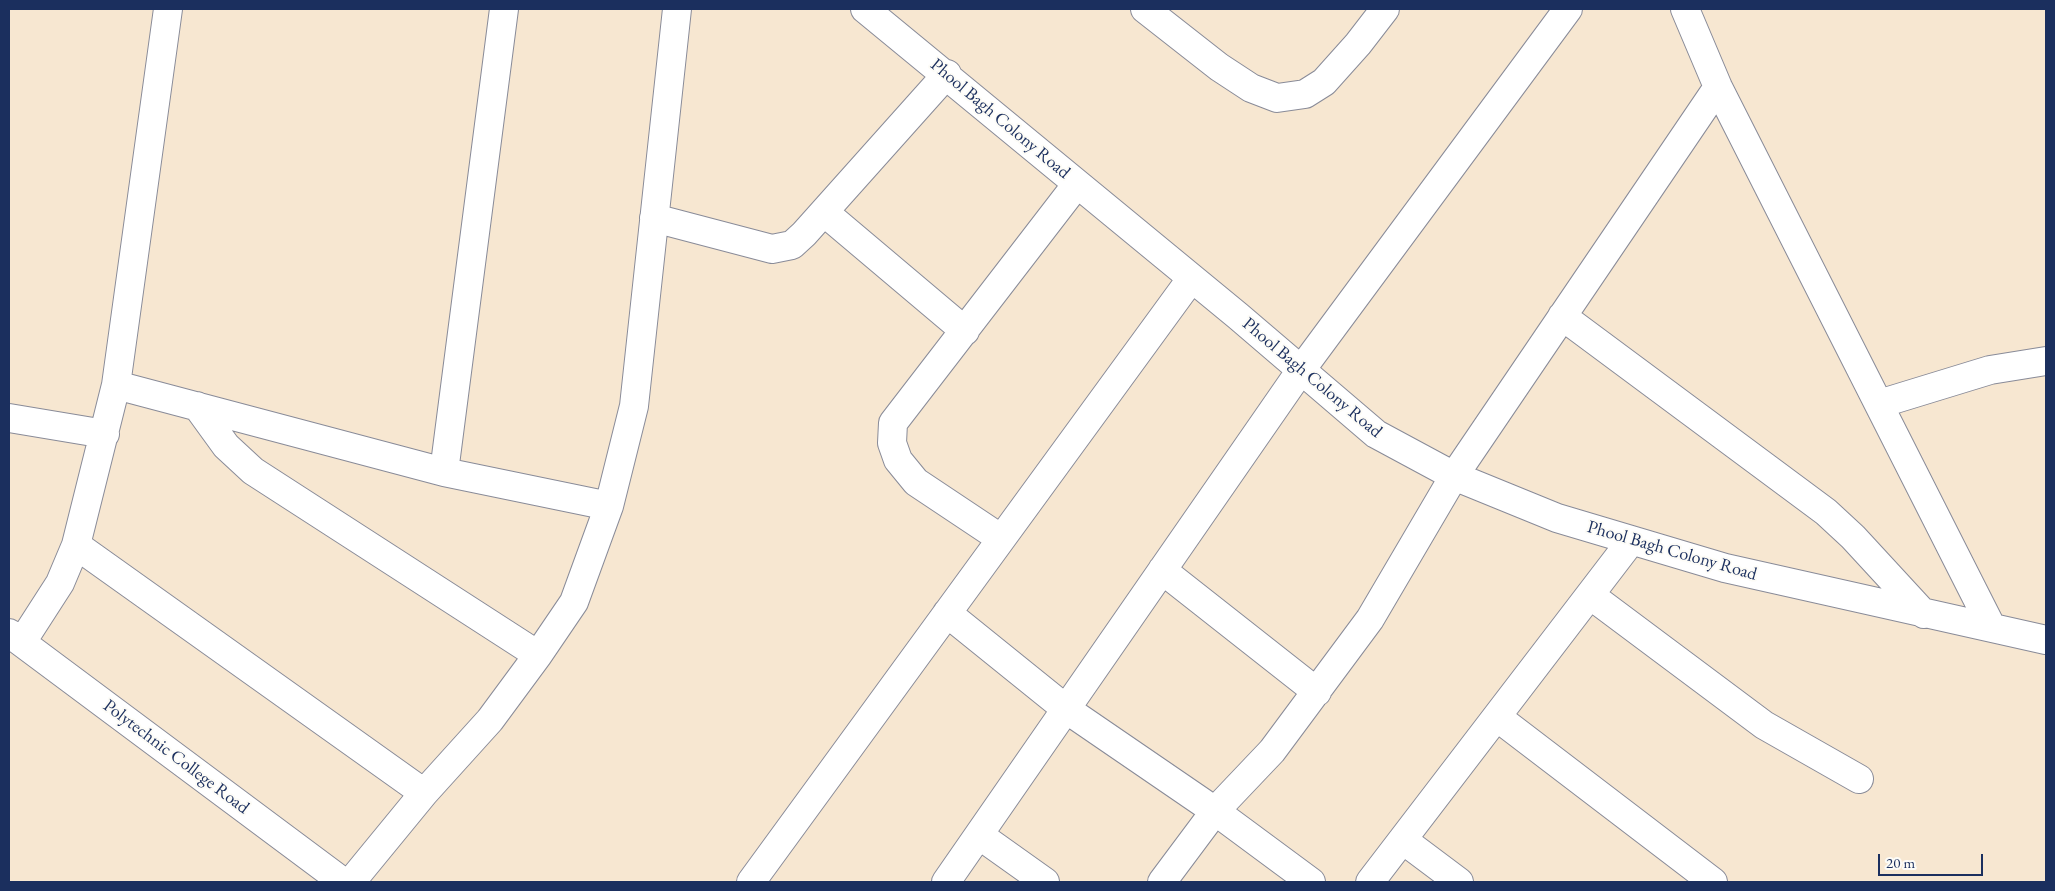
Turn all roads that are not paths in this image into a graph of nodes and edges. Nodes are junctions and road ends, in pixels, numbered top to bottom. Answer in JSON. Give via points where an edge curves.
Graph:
{"nodes":[{"id":1,"x":168,"y":9,"type":"edge"},
{"id":2,"x":504,"y":9,"type":"edge"},
{"id":3,"x":677,"y":9,"type":"edge"},
{"id":4,"x":865,"y":9,"type":"edge"},
{"id":5,"x":1145,"y":9,"type":"edge"},
{"id":6,"x":1385,"y":9,"type":"edge"},
{"id":7,"x":1568,"y":9,"type":"edge"},
{"id":8,"x":1685,"y":9,"type":"edge"},
{"id":9,"x":947,"y":74,"type":"junction"},
{"id":10,"x":1718,"y":86,"type":"junction"},
{"id":11,"x":1077,"y":184,"type":"junction"},
{"id":12,"x":824,"y":212,"type":"junction"},
{"id":13,"x":654,"y":218,"type":"junction"},
{"id":14,"x":1191,"y":279,"type":"junction"},
{"id":15,"x":1562,"y":316,"type":"junction"},
{"id":16,"x":965,"y":331,"type":"junction"},
{"id":17,"x":2046,"y":361,"type":"edge"},
{"id":18,"x":1301,"y":370,"type":"junction"},
{"id":19,"x":116,"y":385,"type":"junction"},
{"id":20,"x":1879,"y":404,"type":"junction"},
{"id":21,"x":197,"y":406,"type":"junction"},
{"id":22,"x":9,"y":418,"type":"edge"},
{"id":23,"x":105,"y":434,"type":"junction"},
{"id":24,"x":444,"y":472,"type":"junction"},
{"id":25,"x":1454,"y":476,"type":"junction"},
{"id":26,"x":609,"y":506,"type":"junction"},
{"id":27,"x":1000,"y":538,"type":"junction"},
{"id":28,"x":1631,"y":541,"type":"junction"},
{"id":29,"x":76,"y":545,"type":"junction"},
{"id":30,"x":1162,"y":570,"type":"junction"},
{"id":31,"x":1590,"y":595,"type":"junction"},
{"id":32,"x":947,"y":613,"type":"junction"},
{"id":33,"x":1924,"y":614,"type":"junction"},
{"id":34,"x":1992,"y":628,"type":"junction"},
{"id":35,"x":15,"y":638,"type":"edge"},
{"id":36,"x":2046,"y":640,"type":"edge"},
{"id":37,"x":538,"y":655,"type":"junction"},
{"id":38,"x":1317,"y":692,"type":"junction"},
{"id":39,"x":1066,"y":709,"type":"junction"},
{"id":40,"x":1497,"y":717,"type":"junction"},
{"id":41,"x":1859,"y":779,"type":"dead end"},
{"id":42,"x":424,"y":793,"type":"junction"},
{"id":43,"x":1215,"y":811,"type":"junction"},
{"id":44,"x":979,"y":835,"type":"junction"},
{"id":45,"x":1402,"y":840,"type":"junction"},
{"id":46,"x":343,"y":882,"type":"edge"},
{"id":47,"x":351,"y":882,"type":"edge"},
{"id":48,"x":751,"y":882,"type":"edge"},
{"id":49,"x":946,"y":882,"type":"edge"},
{"id":50,"x":1045,"y":882,"type":"edge"},
{"id":51,"x":1162,"y":882,"type":"edge"},
{"id":52,"x":1311,"y":882,"type":"edge"},
{"id":53,"x":1370,"y":882,"type":"edge"},
{"id":54,"x":1459,"y":882,"type":"edge"},
{"id":55,"x":1713,"y":882,"type":"edge"}],
"edges":[{"from":1,"to":19,"type":"street"},
{"from":2,"to":24,"type":"street"},
{"from":3,"to":13,"type":"street"},
{"from":4,"to":9,"type":"street","name":"Phool Bagh Colony Road"},
{"from":5,"to":6,"type":"street","via":[[1219,67],[1251,88],[1277,98],[1305,94],[1324,82]]},
{"from":7,"to":18,"type":"street"},
{"from":8,"to":10,"type":"street"},
{"from":9,"to":11,"type":"street","name":"Phool Bagh Colony Road"},
{"from":9,"to":12,"type":"street"},
{"from":10,"to":15,"type":"street"},
{"from":10,"to":20,"type":"street"},
{"from":11,"to":14,"type":"street","name":"Phool Bagh Colony Road"},
{"from":11,"to":16,"type":"street"},
{"from":12,"to":13,"type":"street","via":[[792,245],[772,249]]},
{"from":12,"to":16,"type":"street"},
{"from":13,"to":26,"type":"street","via":[[634,406]]},
{"from":14,"to":18,"type":"street","name":"Phool Bagh Colony Road"},
{"from":14,"to":27,"type":"street"},
{"from":15,"to":25,"type":"street"},
{"from":15,"to":33,"type":"street","via":[[1826,512]]},
{"from":16,"to":27,"type":"street","via":[[893,422],[892,443],[898,460],[916,482]]},
{"from":17,"to":20,"type":"street","via":[[1990,370]]},
{"from":18,"to":25,"type":"street","name":"Phool Bagh Colony Road","via":[[1376,434]]},
{"from":18,"to":30,"type":"street"},
{"from":19,"to":21,"type":"street"},
{"from":19,"to":23,"type":"street"},
{"from":20,"to":34,"type":"street"},
{"from":21,"to":24,"type":"street"},
{"from":21,"to":37,"type":"street","via":[[226,446],[253,471]]},
{"from":22,"to":23,"type":"street"},
{"from":23,"to":29,"type":"street"},
{"from":24,"to":26,"type":"street"},
{"from":25,"to":28,"type":"street","name":"Phool Bagh Colony Road","via":[[1556,518]]},
{"from":25,"to":38,"type":"street","via":[[1370,619]]},
{"from":26,"to":37,"type":"street","via":[[574,602]]},
{"from":27,"to":32,"type":"street"},
{"from":28,"to":31,"type":"street"},
{"from":28,"to":33,"type":"street","name":"Phool Bagh Colony Road","via":[[1725,568]]},
{"from":29,"to":35,"type":"street","via":[[60,583]]},
{"from":29,"to":42,"type":"street"},
{"from":30,"to":38,"type":"street"},
{"from":30,"to":39,"type":"street"},
{"from":31,"to":40,"type":"street"},
{"from":31,"to":41,"type":"street","via":[[1764,725]]},
{"from":32,"to":39,"type":"street"},
{"from":32,"to":48,"type":"street"},
{"from":33,"to":34,"type":"street","name":"Phool Bagh Colony Road"},
{"from":34,"to":36,"type":"street","name":"Phool Bagh Colony Road"},
{"from":35,"to":46,"type":"street","name":"Polytechnic College Road"},
{"from":37,"to":42,"type":"street","via":[[490,720]]},
{"from":38,"to":43,"type":"street","via":[[1272,751]]},
{"from":39,"to":43,"type":"street"},
{"from":39,"to":44,"type":"street"},
{"from":40,"to":45,"type":"street"},
{"from":40,"to":55,"type":"street"},
{"from":42,"to":47,"type":"street"},
{"from":43,"to":51,"type":"street"},
{"from":43,"to":52,"type":"street"},
{"from":44,"to":49,"type":"street"},
{"from":44,"to":50,"type":"street"},
{"from":45,"to":53,"type":"street"},
{"from":45,"to":54,"type":"street"}]}
